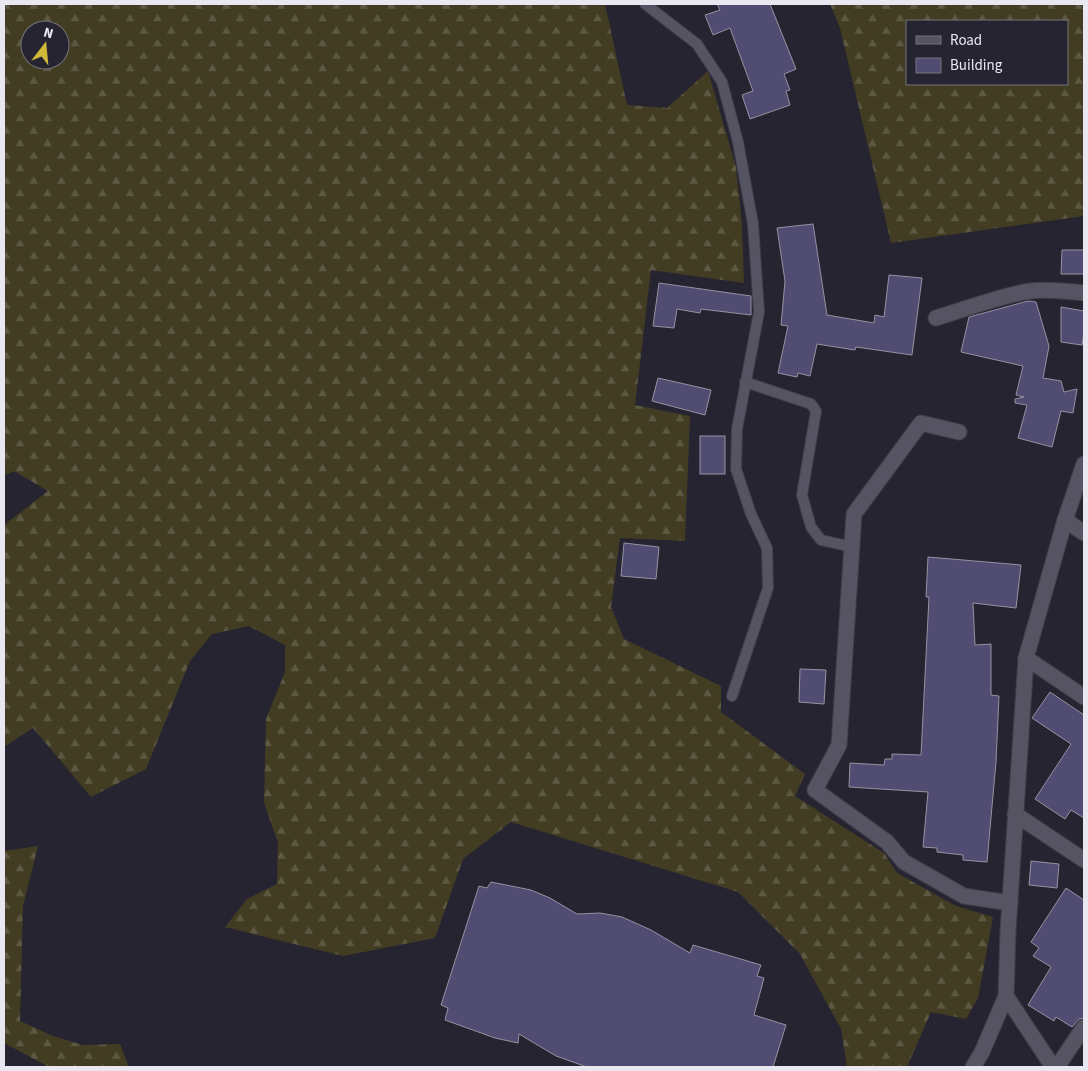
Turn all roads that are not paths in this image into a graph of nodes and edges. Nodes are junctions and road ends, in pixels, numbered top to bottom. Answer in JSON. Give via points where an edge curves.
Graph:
{"nodes":[{"id":1,"x":645,"y":4,"type":"edge"},
{"id":2,"x":1084,"y":293,"type":"edge"},
{"id":3,"x":936,"y":318,"type":"dead end"},
{"id":4,"x":745,"y":382,"type":"junction"},
{"id":5,"x":959,"y":432,"type":"dead end"},
{"id":6,"x":1084,"y":464,"type":"edge"},
{"id":7,"x":1065,"y":520,"type":"junction"},
{"id":8,"x":1084,"y":532,"type":"edge"},
{"id":9,"x":852,"y":547,"type":"junction"},
{"id":10,"x":1026,"y":658,"type":"junction"},
{"id":11,"x":732,"y":696,"type":"dead end"},
{"id":12,"x":1084,"y":697,"type":"edge"},
{"id":13,"x":1015,"y":814,"type":"junction"},
{"id":14,"x":1084,"y":860,"type":"edge"},
{"id":15,"x":1010,"y":903,"type":"junction"},
{"id":16,"x":1006,"y":996,"type":"junction"},
{"id":17,"x":1084,"y":1027,"type":"edge"},
{"id":18,"x":973,"y":1067,"type":"edge"},
{"id":19,"x":1053,"y":1067,"type":"edge"},
{"id":20,"x":1057,"y":1067,"type":"edge"}],
"edges":[{"from":1,"to":4,"type":"lane","via":[[698,44],[722,82],[738,142],[753,224],[759,312]]},
{"from":2,"to":3,"type":"street","via":[[1030,291]]},
{"from":4,"to":9,"type":"lane","via":[[811,404],[816,411],[802,496],[811,527],[820,540]]},
{"from":4,"to":11,"type":"lane","via":[[737,429],[736,469],[767,548],[768,588]]},
{"from":5,"to":9,"type":"street","via":[[921,423],[854,514]]},
{"from":6,"to":7,"type":"street"},
{"from":7,"to":8,"type":"street"},
{"from":7,"to":10,"type":"street"},
{"from":9,"to":15,"type":"street","via":[[839,745],[815,790],[887,842],[904,862],[964,896]]},
{"from":10,"to":12,"type":"street"},
{"from":10,"to":13,"type":"street"},
{"from":13,"to":14,"type":"street"},
{"from":13,"to":15,"type":"street"},
{"from":15,"to":16,"type":"street"},
{"from":16,"to":18,"type":"street"},
{"from":16,"to":19,"type":"street"},
{"from":17,"to":20,"type":"street"}]}
